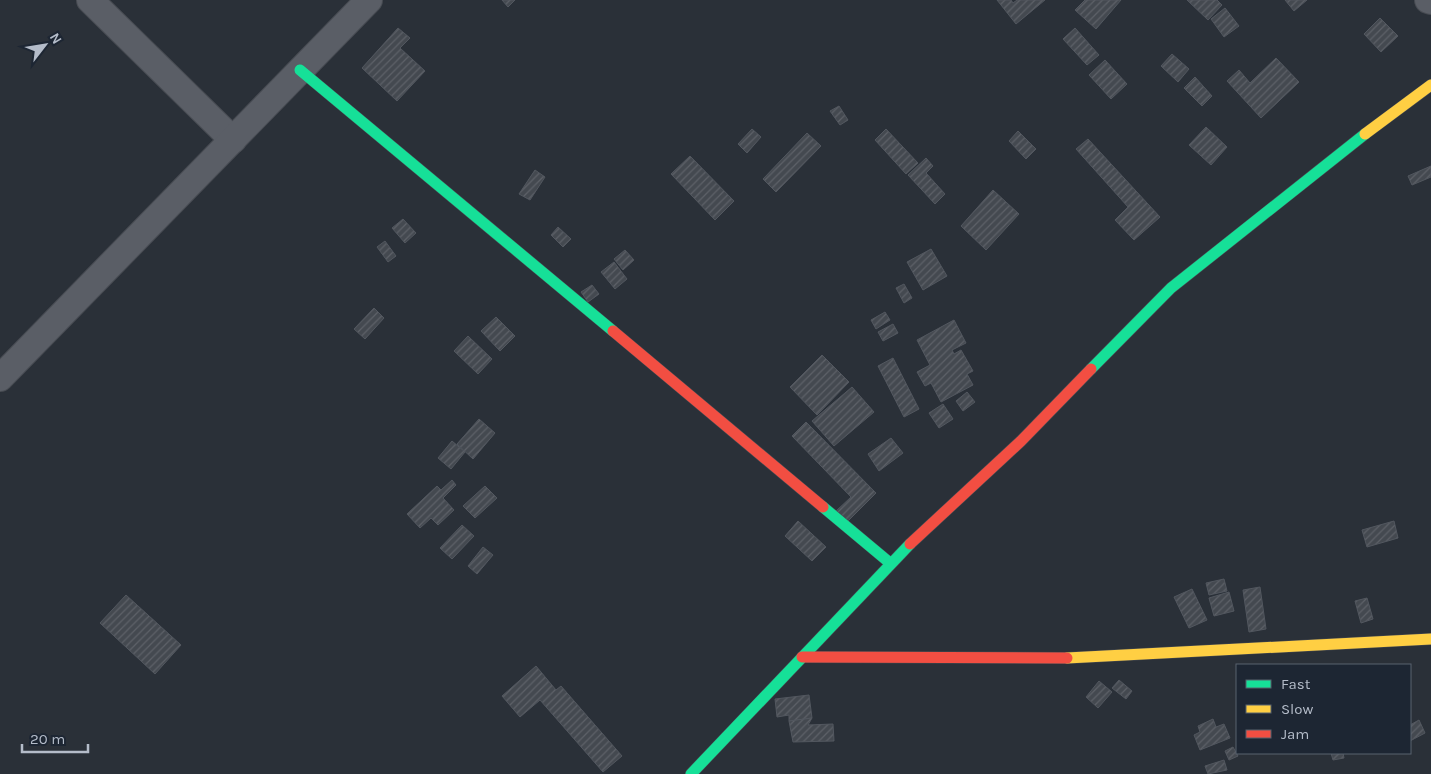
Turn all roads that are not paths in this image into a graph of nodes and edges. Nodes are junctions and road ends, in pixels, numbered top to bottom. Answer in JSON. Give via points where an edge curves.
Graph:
{"nodes":[{"id":1,"x":90,"y":0,"type":"edge"},
{"id":2,"x":369,"y":0,"type":"edge"},
{"id":3,"x":300,"y":70,"type":"junction"},
{"id":4,"x":1431,"y":86,"type":"edge"},
{"id":5,"x":233,"y":140,"type":"junction"},
{"id":6,"x":0,"y":378,"type":"edge"},
{"id":7,"x":890,"y":563,"type":"junction"},
{"id":8,"x":1431,"y":639,"type":"edge"},
{"id":9,"x":802,"y":657,"type":"junction"},
{"id":10,"x":691,"y":774,"type":"edge"}],
"edges":[{"from":1,"to":5,"type":"street"},
{"from":2,"to":3,"type":"street"},
{"from":3,"to":5,"type":"street"},
{"from":3,"to":7,"type":"street"},
{"from":4,"to":7,"type":"street","via":[[1316,171],[1171,288],[1021,441]]},
{"from":5,"to":6,"type":"street"},
{"from":7,"to":9,"type":"street"},
{"from":8,"to":9,"type":"street","via":[[1070,658]]},
{"from":9,"to":10,"type":"street"}]}
